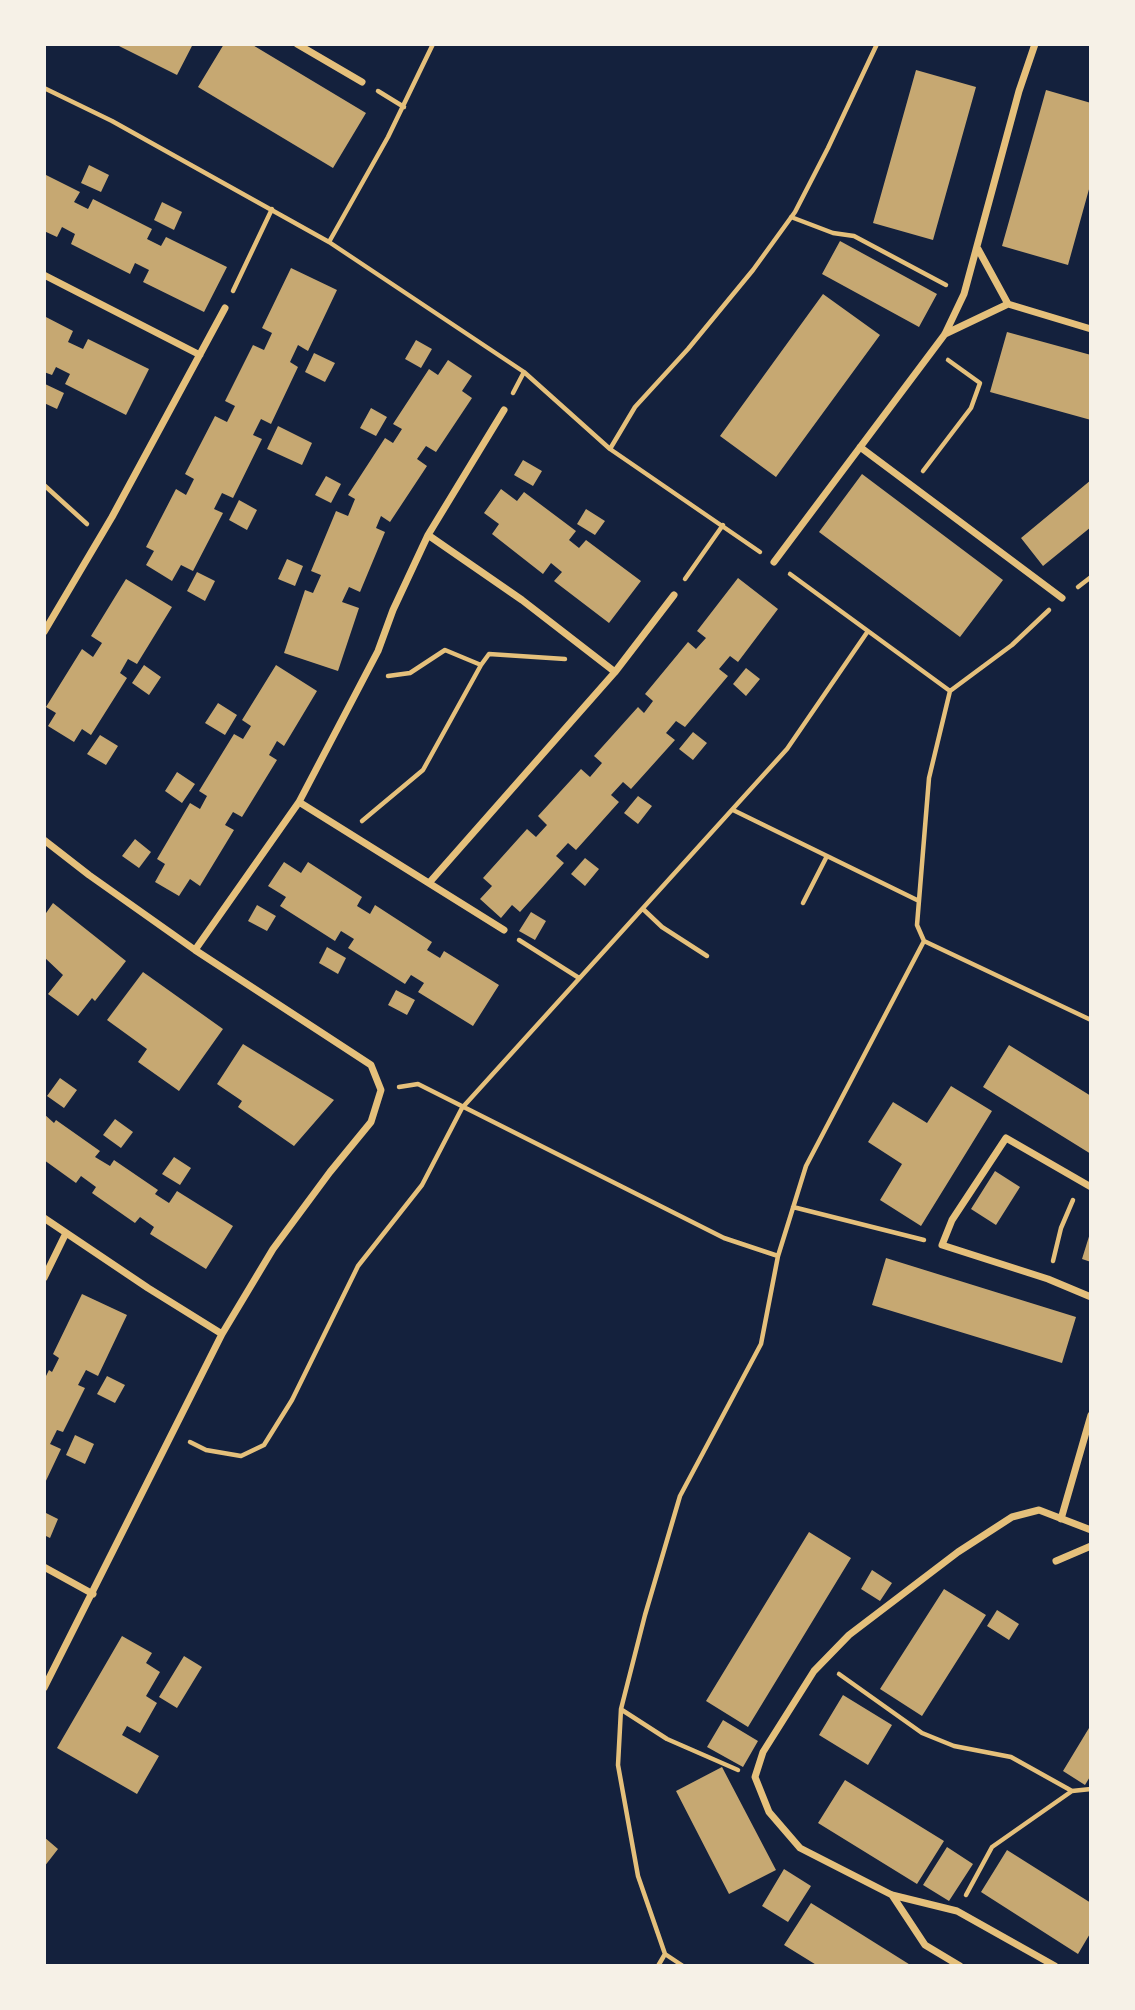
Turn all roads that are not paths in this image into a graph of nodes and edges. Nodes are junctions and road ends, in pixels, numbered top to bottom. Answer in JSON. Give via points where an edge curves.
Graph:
{"nodes":[{"id":1,"x":297,"y":44,"type":"edge"},
{"id":2,"x":1035,"y":44,"type":"edge"},
{"id":3,"x":362,"y":82,"type":"road end"},
{"id":4,"x":978,"y":250,"type":"junction"},
{"id":5,"x":44,"y":275,"type":"edge"},
{"id":6,"x":1008,"y":304,"type":"junction"},
{"id":7,"x":225,"y":308,"type":"road end"},
{"id":8,"x":1091,"y":329,"type":"edge"},
{"id":9,"x":945,"y":334,"type":"junction"},
{"id":10,"x":200,"y":355,"type":"junction"},
{"id":11,"x":504,"y":410,"type":"dead end"},
{"id":12,"x":860,"y":447,"type":"junction"},
{"id":13,"x":428,"y":535,"type":"junction"},
{"id":14,"x":774,"y":562,"type":"road end"},
{"id":15,"x":674,"y":595,"type":"road end"},
{"id":16,"x":1062,"y":598,"type":"road end"},
{"id":17,"x":44,"y":614,"type":"edge"},
{"id":18,"x":52,"y":618,"type":"junction"},
{"id":19,"x":44,"y":632,"type":"edge"},
{"id":20,"x":615,"y":672,"type":"junction"},
{"id":21,"x":299,"y":802,"type":"junction"},
{"id":22,"x":44,"y":840,"type":"edge"},
{"id":23,"x":429,"y":883,"type":"junction"},
{"id":24,"x":503,"y":930,"type":"road end"},
{"id":25,"x":195,"y":950,"type":"junction"},
{"id":26,"x":1091,"y":1187,"type":"edge"},
{"id":27,"x":44,"y":1218,"type":"edge"},
{"id":28,"x":65,"y":1233,"type":"junction"},
{"id":29,"x":44,"y":1278,"type":"edge"},
{"id":30,"x":1091,"y":1297,"type":"edge"},
{"id":31,"x":222,"y":1334,"type":"junction"},
{"id":32,"x":1091,"y":1415,"type":"edge"},
{"id":33,"x":1061,"y":1519,"type":"junction"},
{"id":34,"x":1091,"y":1530,"type":"edge"},
{"id":35,"x":1091,"y":1546,"type":"edge"},
{"id":36,"x":1056,"y":1561,"type":"dead end"},
{"id":37,"x":44,"y":1567,"type":"edge"},
{"id":38,"x":93,"y":1594,"type":"junction"},
{"id":39,"x":44,"y":1688,"type":"edge"},
{"id":40,"x":892,"y":1895,"type":"junction"},
{"id":41,"x":1043,"y":1959,"type":"junction"},
{"id":42,"x":960,"y":1966,"type":"edge"},
{"id":43,"x":1036,"y":1966,"type":"edge"},
{"id":44,"x":1055,"y":1966,"type":"edge"}],
"edges":[{"from":1,"to":3,"type":"street"},
{"from":2,"to":4,"type":"street"},
{"from":4,"to":6,"type":"street"},
{"from":4,"to":9,"type":"street"},
{"from":5,"to":10,"type":"street"},
{"from":6,"to":8,"type":"street"},
{"from":6,"to":9,"type":"street"},
{"from":7,"to":10,"type":"street"},
{"from":9,"to":12,"type":"street"},
{"from":10,"to":18,"type":"street"},
{"from":11,"to":13,"type":"street"},
{"from":12,"to":14,"type":"street"},
{"from":12,"to":16,"type":"street"},
{"from":13,"to":20,"type":"street"},
{"from":13,"to":21,"type":"street","via":[[378,650]]},
{"from":15,"to":20,"type":"street"},
{"from":17,"to":18,"type":"street"},
{"from":18,"to":19,"type":"street"},
{"from":20,"to":23,"type":"street"},
{"from":21,"to":23,"type":"street"},
{"from":21,"to":25,"type":"street"},
{"from":22,"to":25,"type":"street"},
{"from":23,"to":24,"type":"street"},
{"from":25,"to":31,"type":"street","via":[[371,1065],[381,1090],[371,1122],[273,1249]]},
{"from":26,"to":30,"type":"street","via":[[1006,1139],[952,1220],[942,1245]]},
{"from":27,"to":28,"type":"street"},
{"from":28,"to":29,"type":"street"},
{"from":28,"to":31,"type":"street"},
{"from":31,"to":38,"type":"street"},
{"from":32,"to":33,"type":"street"},
{"from":33,"to":34,"type":"street"},
{"from":33,"to":40,"type":"street","via":[[1039,1510],[1012,1517],[849,1635],[814,1671],[763,1752],[755,1777],[769,1812],[800,1848]]},
{"from":35,"to":36,"type":"street"},
{"from":37,"to":38,"type":"street"},
{"from":38,"to":39,"type":"street"},
{"from":40,"to":41,"type":"street","via":[[957,1911]]},
{"from":40,"to":42,"type":"street","via":[[925,1945]]},
{"from":41,"to":43,"type":"street"},
{"from":41,"to":44,"type":"street"}]}
